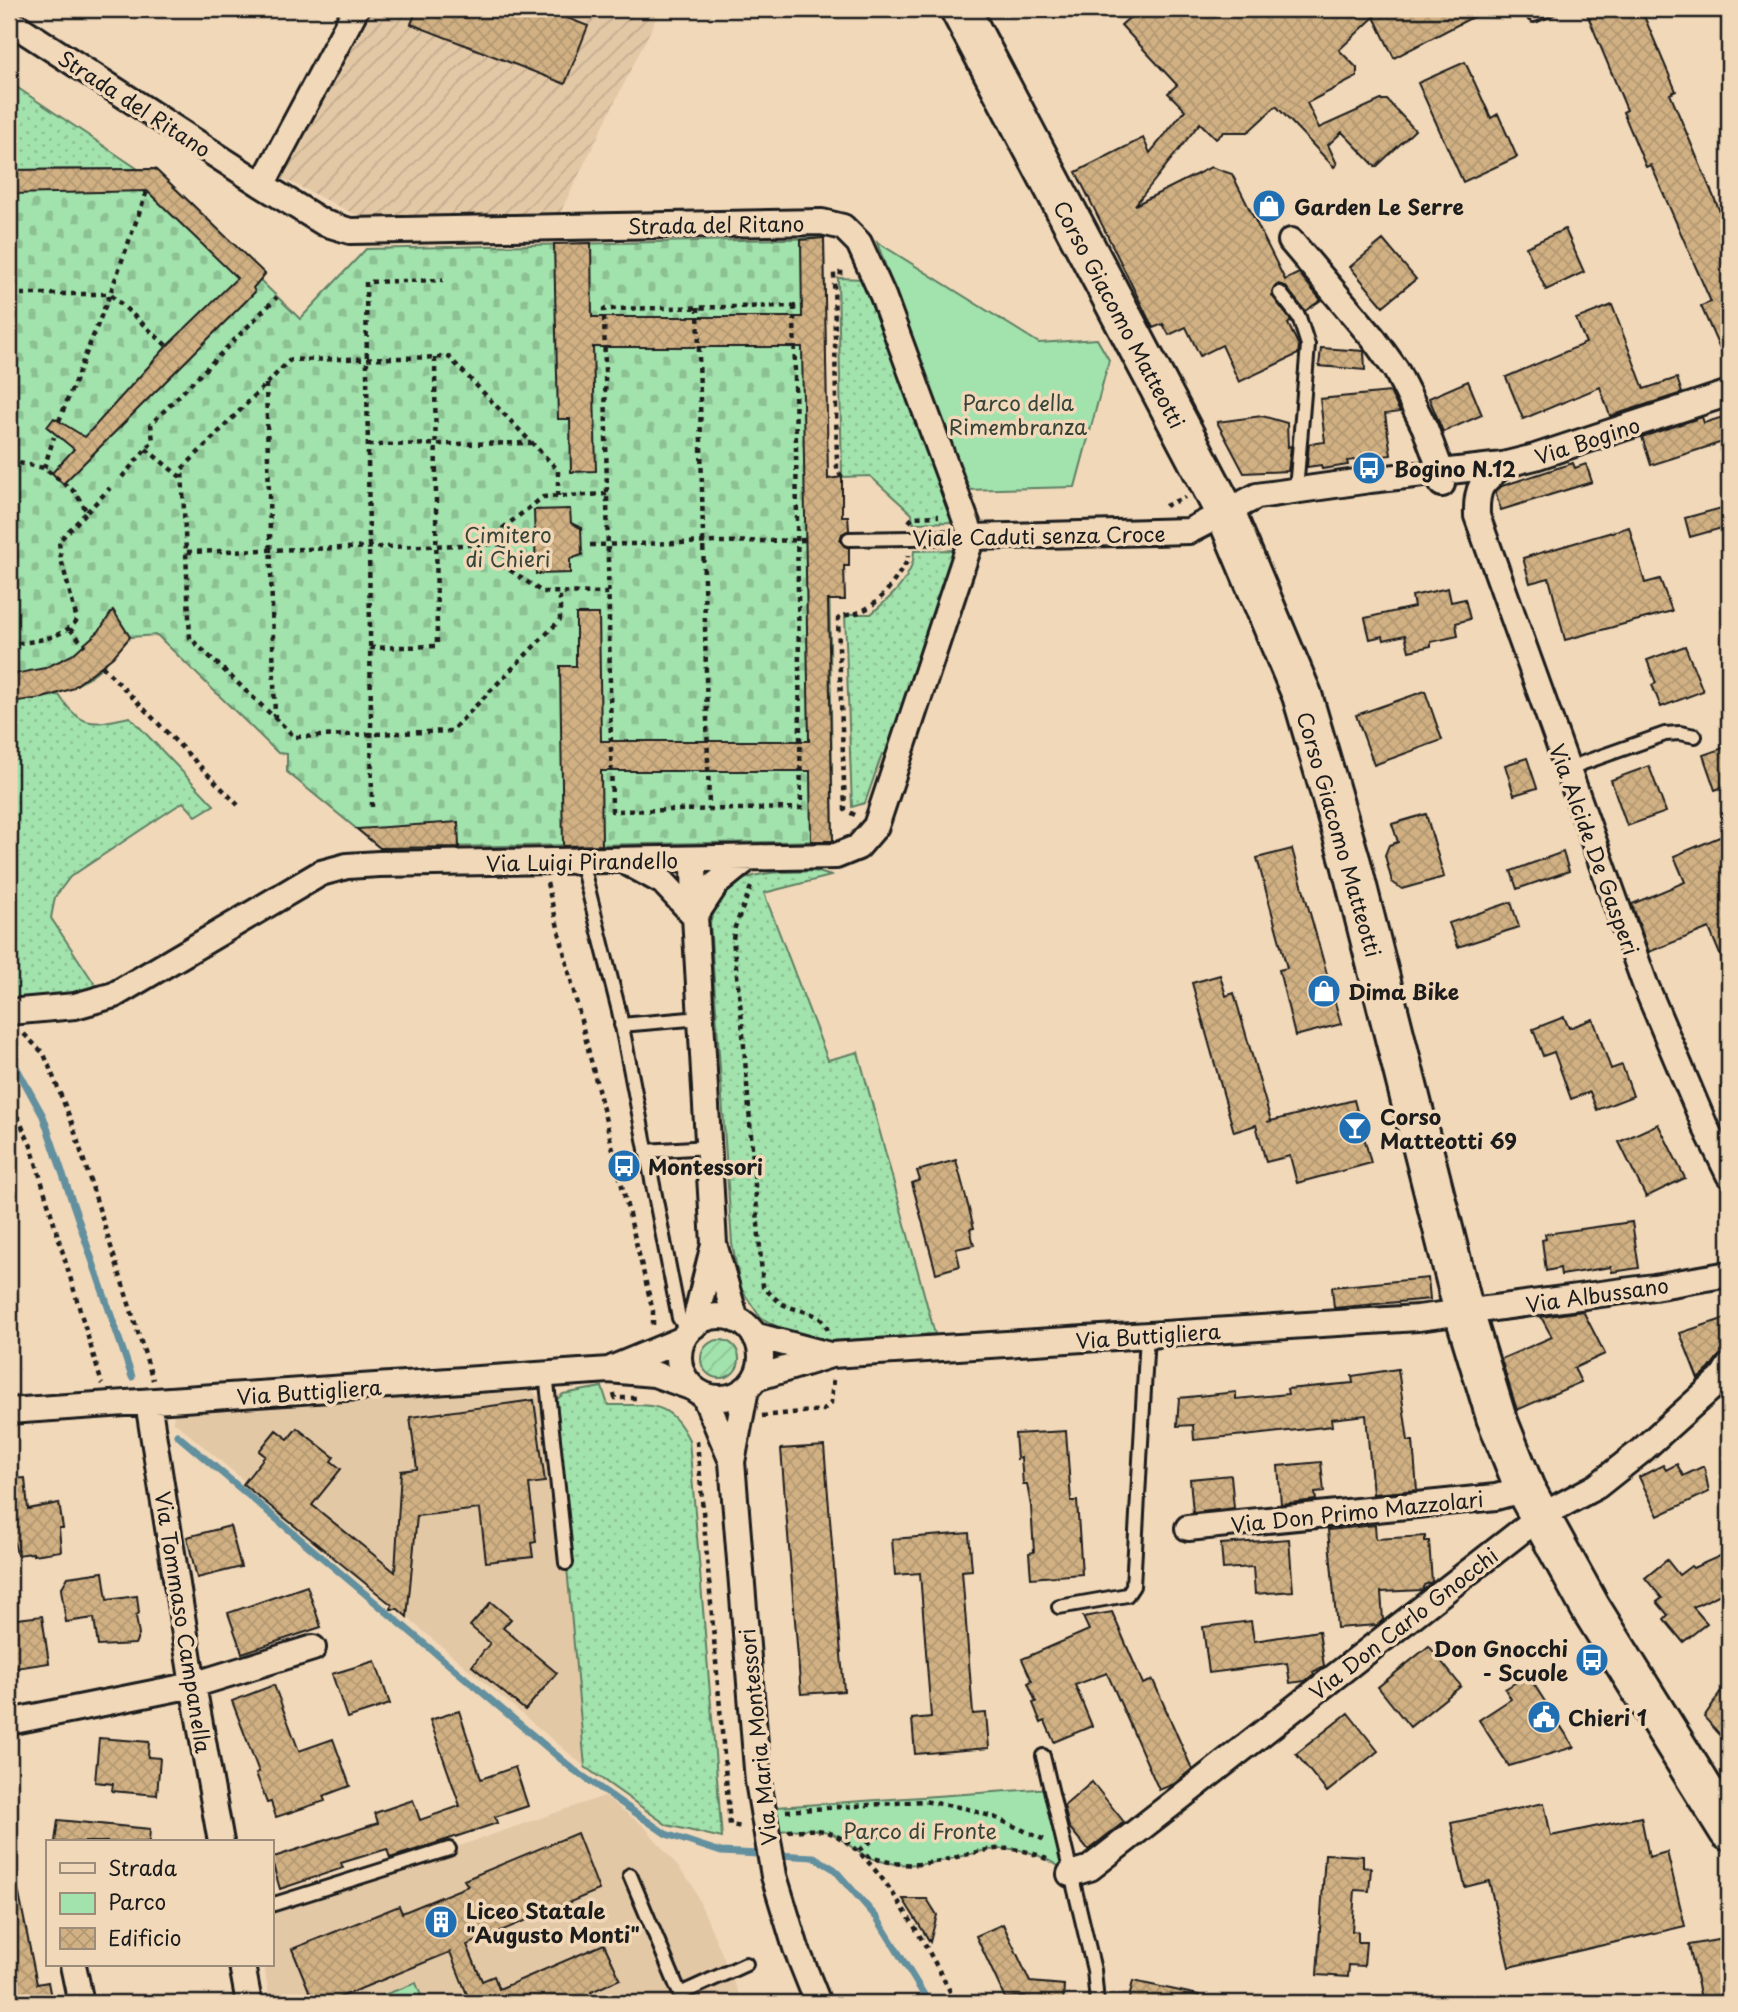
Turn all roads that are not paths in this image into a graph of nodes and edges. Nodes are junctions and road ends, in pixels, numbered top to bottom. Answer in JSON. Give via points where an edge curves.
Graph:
{"nodes":[{"id":1,"x":356,"y":9,"type":"edge"},
{"id":2,"x":960,"y":9,"type":"edge"},
{"id":3,"x":1549,"y":9,"type":"edge"},
{"id":4,"x":1534,"y":15,"type":"dead end"},
{"id":5,"x":9,"y":21,"type":"edge"},
{"id":6,"x":262,"y":185,"type":"junction"},
{"id":7,"x":1291,"y":241,"type":"dead end"},
{"id":8,"x":1280,"y":293,"type":"dead end"},
{"id":9,"x":1729,"y":393,"type":"edge"},
{"id":10,"x":1503,"y":465,"type":"junction"},
{"id":11,"x":1441,"y":477,"type":"junction"},
{"id":12,"x":1296,"y":490,"type":"junction"},
{"id":13,"x":1225,"y":512,"type":"junction"},
{"id":14,"x":1477,"y":516,"type":"junction"},
{"id":15,"x":972,"y":537,"type":"junction"},
{"id":16,"x":849,"y":539,"type":"dead end"},
{"id":17,"x":1695,"y":736,"type":"dead end"},
{"id":18,"x":1566,"y":769,"type":"junction"},
{"id":19,"x":748,"y":858,"type":"junction"},
{"id":20,"x":622,"y":860,"type":"junction"},
{"id":21,"x":694,"y":860,"type":"junction"},
{"id":22,"x":581,"y":861,"type":"junction"},
{"id":23,"x":695,"y":916,"type":"junction"},
{"id":24,"x":701,"y":1018,"type":"junction"},
{"id":25,"x":13,"y":1020,"type":"edge"},
{"id":26,"x":621,"y":1025,"type":"junction"},
{"id":27,"x":708,"y":1147,"type":"junction"},
{"id":28,"x":646,"y":1151,"type":"junction"},
{"id":29,"x":1729,"y":1175,"type":"edge"},
{"id":30,"x":714,"y":1244,"type":"junction"},
{"id":31,"x":1729,"y":1274,"type":"edge"},
{"id":32,"x":1464,"y":1312,"type":"junction"},
{"id":33,"x":745,"y":1328,"type":"junction"},
{"id":34,"x":688,"y":1333,"type":"junction"},
{"id":35,"x":1147,"y":1335,"type":"junction"},
{"id":36,"x":831,"y":1357,"type":"junction"},
{"id":37,"x":1729,"y":1366,"type":"edge"},
{"id":38,"x":546,"y":1373,"type":"junction"},
{"id":39,"x":610,"y":1377,"type":"junction"},
{"id":40,"x":751,"y":1383,"type":"junction"},
{"id":41,"x":698,"y":1391,"type":"junction"},
{"id":42,"x":154,"y":1402,"type":"junction"},
{"id":43,"x":9,"y":1411,"type":"edge"},
{"id":44,"x":732,"y":1462,"type":"junction"},
{"id":45,"x":1532,"y":1503,"type":"junction"},
{"id":46,"x":1188,"y":1528,"type":"dead end"},
{"id":47,"x":566,"y":1563,"type":"dead end"},
{"id":48,"x":1059,"y":1607,"type":"dead end"},
{"id":49,"x":313,"y":1648,"type":"dead end"},
{"id":50,"x":192,"y":1685,"type":"junction"},
{"id":51,"x":9,"y":1722,"type":"edge"},
{"id":52,"x":1043,"y":1756,"type":"dead end"},
{"id":53,"x":1729,"y":1831,"type":"edge"},
{"id":54,"x":220,"y":1840,"type":"edge"},
{"id":55,"x":449,"y":1849,"type":"dead end"},
{"id":56,"x":1069,"y":1869,"type":"junction"},
{"id":57,"x":630,"y":1875,"type":"dead end"},
{"id":58,"x":273,"y":1904,"type":"edge"},
{"id":59,"x":746,"y":1964,"type":"dead end"},
{"id":60,"x":73,"y":1966,"type":"edge"},
{"id":61,"x":242,"y":1966,"type":"edge"},
{"id":62,"x":682,"y":1998,"type":"edge"},
{"id":63,"x":81,"y":2003,"type":"edge"},
{"id":64,"x":249,"y":2003,"type":"edge"},
{"id":65,"x":818,"y":2003,"type":"edge"},
{"id":66,"x":1097,"y":2003,"type":"edge"}],
"edges":[{"from":1,"to":6,"type":"street"},
{"from":2,"to":13,"type":"main road","name":"Corso Giacomo Matteotti"},
{"from":3,"to":4,"type":"lane"},
{"from":5,"to":6,"type":"street","name":"Strada del Ritano"},
{"from":6,"to":15,"type":"street","name":"Strada del Ritano","via":[[324,223],[350,231],[821,222],[843,227],[859,243],[873,273]]},
{"from":7,"to":11,"type":"street","via":[[1396,370],[1425,428]]},
{"from":8,"to":12,"type":"lane","via":[[1299,317],[1308,345]]},
{"from":9,"to":10,"type":"street","name":"Via Bogino"},
{"from":10,"to":11,"type":"street","name":"Via Bogino"},
{"from":10,"to":14,"type":"street","name":"Via Alcide De Gasperi","via":[[1482,482],[1476,496]]},
{"from":11,"to":12,"type":"street","name":"Via Alcide De Gasperi"},
{"from":11,"to":14,"type":"street","name":"Via Alcide De Gasperi"},
{"from":12,"to":13,"type":"street","via":[[1257,496]]},
{"from":13,"to":15,"type":"street","name":"Viale Caduti senza Croce","via":[[1189,531]]},
{"from":13,"to":32,"type":"main road","name":"Corso Giacomo Matteotti","via":[[1305,708],[1351,863]]},
{"from":14,"to":18,"type":"street","name":"Via Alcide De Gasperi"},
{"from":15,"to":16,"type":"lane","name":"Viale Caduti senza Croce"},
{"from":15,"to":19,"type":"street","name":"Via Luigi Pirandello","via":[[876,826],[858,847],[836,856]]},
{"from":17,"to":18,"type":"lane","via":[[1665,734]]},
{"from":18,"to":29,"type":"street","name":"Via Alcide De Gasperi","via":[[1645,984]]},
{"from":19,"to":21,"type":"street","name":"Via Luigi Pirandello"},
{"from":19,"to":23,"type":"street","via":[[716,884]]},
{"from":20,"to":21,"type":"street","name":"Via Luigi Pirandello"},
{"from":20,"to":22,"type":"street","name":"Via Luigi Pirandello"},
{"from":20,"to":23,"type":"street","via":[[663,882]]},
{"from":21,"to":23,"type":"street"},
{"from":22,"to":25,"type":"street","name":"Via Luigi Pirandello","via":[[379,864],[321,873],[114,995]]},
{"from":22,"to":26,"type":"lane"},
{"from":23,"to":24,"type":"street"},
{"from":24,"to":26,"type":"lane"},
{"from":24,"to":27,"type":"street"},
{"from":26,"to":28,"type":"lane"},
{"from":27,"to":28,"type":"lane"},
{"from":27,"to":30,"type":"street"},
{"from":28,"to":34,"type":"lane","via":[[679,1318]]},
{"from":30,"to":33,"type":"street"},
{"from":30,"to":34,"type":"street"},
{"from":31,"to":32,"type":"street","name":"Via Albussano"},
{"from":32,"to":35,"type":"street","name":"Via Buttigliera"},
{"from":32,"to":45,"type":"main road","name":"Corso Giacomo Matteotti","via":[[1496,1417]]},
{"from":33,"to":34,"type":"street","via":[[714,1317]]},
{"from":33,"to":36,"type":"street","name":"Via Buttigliera"},
{"from":33,"to":40,"type":"street","via":[[761,1356]]},
{"from":34,"to":39,"type":"street","name":"Via Buttigliera"},
{"from":34,"to":41,"type":"street","via":[[680,1365],[684,1378]]},
{"from":35,"to":36,"type":"street","name":"Via Buttigliera"},
{"from":35,"to":48,"type":"lane","via":[[1133,1586],[1127,1595]]},
{"from":36,"to":40,"type":"street","name":"Via Buttigliera"},
{"from":37,"to":45,"type":"street","name":"Via Don Carlo Gnocchi","via":[[1721,1379],[1597,1486]]},
{"from":38,"to":39,"type":"street","name":"Via Buttigliera"},
{"from":38,"to":42,"type":"street","name":"Via Buttigliera"},
{"from":38,"to":47,"type":"lane"},
{"from":39,"to":41,"type":"street","name":"Via Buttigliera","via":[[654,1374]]},
{"from":40,"to":41,"type":"street","via":[[726,1398]]},
{"from":40,"to":44,"type":"street","name":"Via Maria Montessori"},
{"from":41,"to":44,"type":"street","name":"Via Maria Montessori"},
{"from":42,"to":43,"type":"street","name":"Via Buttigliera"},
{"from":42,"to":50,"type":"street","name":"Via Tommaso Campanella"},
{"from":44,"to":65,"type":"street","name":"Via Maria Montessori","via":[[764,1831],[796,1948]]},
{"from":45,"to":46,"type":"street","name":"Via Don Primo Mazzolari","via":[[1496,1497]]},
{"from":45,"to":53,"type":"main road","name":"Corso Giacomo Matteotti","via":[[1590,1607]]},
{"from":45,"to":56,"type":"street","name":"Via Don Carlo Gnocchi","via":[[1090,1868]]},
{"from":49,"to":50,"type":"street"},
{"from":50,"to":51,"type":"street"},
{"from":50,"to":54,"type":"street","name":"Via Tommaso Campanella"},
{"from":52,"to":56,"type":"lane"},
{"from":55,"to":58,"type":"lane"},
{"from":56,"to":66,"type":"lane","via":[[1094,1970]]},
{"from":57,"to":62,"type":"lane"},
{"from":59,"to":62,"type":"lane"},
{"from":60,"to":63,"type":"street"},
{"from":61,"to":64,"type":"street"}]}
